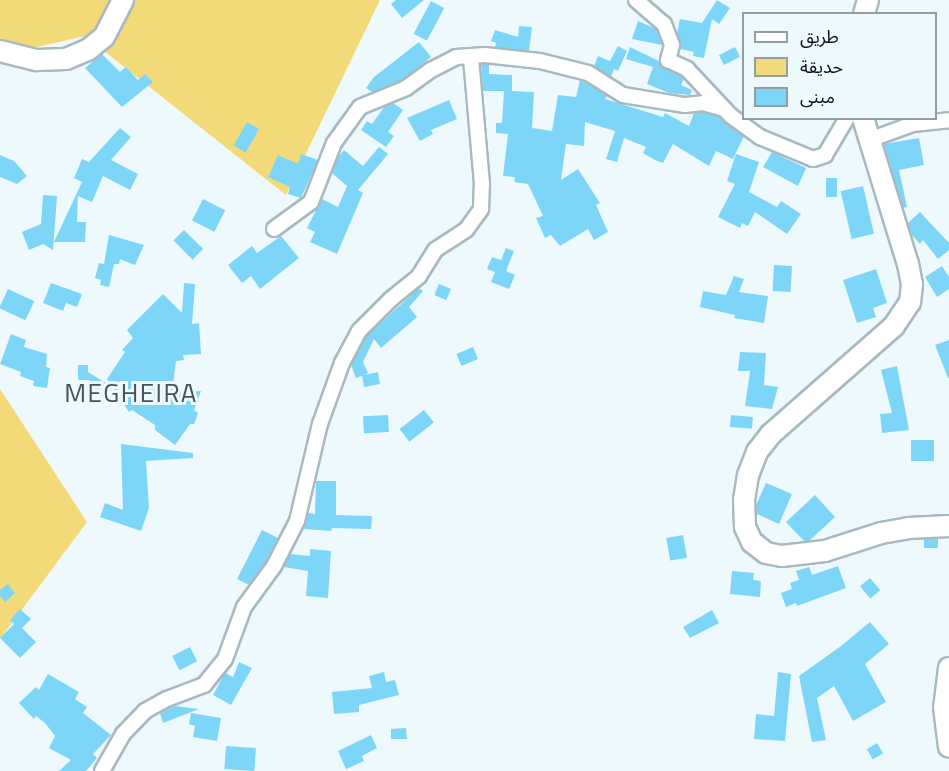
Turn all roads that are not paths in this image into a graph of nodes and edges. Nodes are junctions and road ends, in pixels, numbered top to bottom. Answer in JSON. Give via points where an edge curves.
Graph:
{"nodes":[{"id":1,"x":123,"y":0,"type":"edge"},
{"id":2,"x":636,"y":0,"type":"edge"},
{"id":3,"x":0,"y":51,"type":"edge"},
{"id":4,"x":471,"y":57,"type":"junction"},
{"id":5,"x":724,"y":109,"type":"junction"},
{"id":6,"x":846,"y":120,"type":"edge"},
{"id":7,"x":864,"y":120,"type":"edge"},
{"id":8,"x":949,"y":120,"type":"edge"},
{"id":9,"x":869,"y":140,"type":"junction"},
{"id":10,"x":274,"y":229,"type":"dead end"},
{"id":11,"x":949,"y":526,"type":"edge"},
{"id":12,"x":949,"y":668,"type":"edge"},
{"id":13,"x":949,"y":747,"type":"edge"},
{"id":14,"x":102,"y":771,"type":"edge"}],
"edges":[{"from":1,"to":3,"type":"main road","via":[[104,37],[66,59],[37,60]]},
{"from":2,"to":5,"type":"street","via":[[664,24],[672,45],[668,60],[687,69]]},
{"from":4,"to":5,"type":"street","via":[[540,61],[588,73],[623,95],[685,105],[703,103]]},
{"from":4,"to":10,"type":"street","via":[[456,57],[406,88],[360,107],[334,143],[311,202]]},
{"from":4,"to":14,"type":"street","via":[[481,209],[466,230],[435,250],[419,276],[360,331],[342,363],[320,424],[297,520],[274,566],[244,607],[225,659],[204,685],[145,711],[123,735]]},
{"from":5,"to":6,"type":"street","via":[[760,137],[813,159],[825,155]]},
{"from":7,"to":9,"type":"main road"},
{"from":8,"to":9,"type":"street","via":[[913,124]]},
{"from":9,"to":11,"type":"main road","via":[[908,264],[912,284],[909,302],[894,326],[771,434],[757,452],[744,499],[745,527],[752,542],[766,553],[782,556],[825,551],[899,530]]},
{"from":12,"to":13,"type":"main road","via":[[944,707]]}]}
